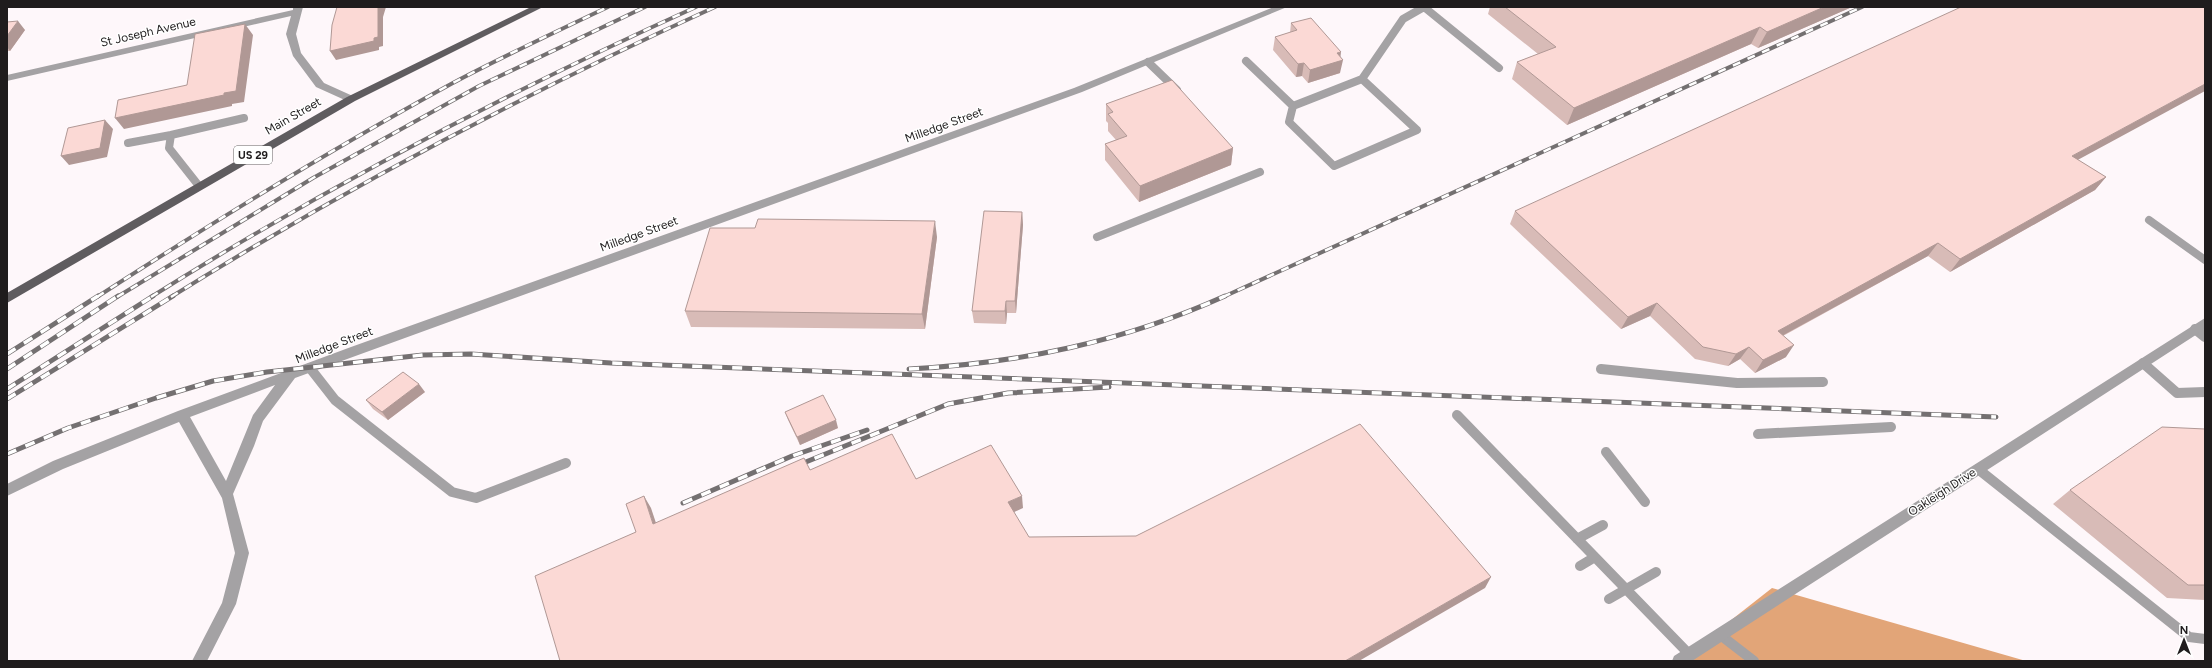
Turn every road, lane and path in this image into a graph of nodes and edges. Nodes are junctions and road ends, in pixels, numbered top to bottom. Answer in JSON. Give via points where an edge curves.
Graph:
{"nodes":[{"id":1,"x":538,"y":7,"type":"edge"},
{"id":2,"x":1282,"y":7,"type":"edge"},
{"id":3,"x":1424,"y":7,"type":"edge"},
{"id":4,"x":297,"y":9,"type":"edge"},
{"id":5,"x":1246,"y":61,"type":"dead end"},
{"id":6,"x":1148,"y":62,"type":"junction"},
{"id":7,"x":1499,"y":68,"type":"dead end"},
{"id":8,"x":7,"y":78,"type":"edge"},
{"id":9,"x":1362,"y":79,"type":"junction"},
{"id":10,"x":351,"y":98,"type":"junction"},
{"id":11,"x":1185,"y":98,"type":"edge"},
{"id":12,"x":1294,"y":106,"type":"junction"},
{"id":13,"x":244,"y":118,"type":"dead end"},
{"id":14,"x":171,"y":135,"type":"junction"},
{"id":15,"x":128,"y":143,"type":"dead end"},
{"id":16,"x":1260,"y":172,"type":"dead end"},
{"id":17,"x":199,"y":186,"type":"junction"},
{"id":18,"x":2148,"y":220,"type":"dead end"},
{"id":19,"x":1097,"y":237,"type":"dead end"},
{"id":20,"x":2205,"y":260,"type":"edge"},
{"id":21,"x":7,"y":299,"type":"edge"},
{"id":22,"x":2202,"y":330,"type":"edge"},
{"id":23,"x":2143,"y":363,"type":"junction"},
{"id":24,"x":310,"y":368,"type":"junction"},
{"id":25,"x":1601,"y":369,"type":"dead end"},
{"id":26,"x":290,"y":375,"type":"junction"},
{"id":27,"x":1823,"y":382,"type":"dead end"},
{"id":28,"x":2205,"y":392,"type":"edge"},
{"id":29,"x":182,"y":415,"type":"junction"},
{"id":30,"x":1457,"y":415,"type":"dead end"},
{"id":31,"x":1891,"y":427,"type":"dead end"},
{"id":32,"x":1758,"y":434,"type":"dead end"},
{"id":33,"x":1606,"y":452,"type":"dead end"},
{"id":34,"x":566,"y":463,"type":"dead end"},
{"id":35,"x":1978,"y":469,"type":"junction"},
{"id":36,"x":7,"y":490,"type":"edge"},
{"id":37,"x":227,"y":494,"type":"junction"},
{"id":38,"x":1646,"y":502,"type":"dead end"},
{"id":39,"x":1603,"y":525,"type":"dead end"},
{"id":40,"x":1577,"y":539,"type":"junction"},
{"id":41,"x":1595,"y":557,"type":"junction"},
{"id":42,"x":1580,"y":566,"type":"dead end"},
{"id":43,"x":1656,"y":572,"type":"dead end"},
{"id":44,"x":1627,"y":590,"type":"junction"},
{"id":45,"x":1608,"y":599,"type":"dead end"},
{"id":46,"x":1719,"y":634,"type":"junction"},
{"id":47,"x":2205,"y":639,"type":"edge"},
{"id":48,"x":1684,"y":658,"type":"edge"},
{"id":49,"x":200,"y":661,"type":"edge"},
{"id":50,"x":1754,"y":661,"type":"edge"}],
"edges":[{"from":1,"to":10,"type":"main road","name":"Main Street","number":"US 29"},
{"from":2,"to":6,"type":"street","name":"Milledge Street"},
{"from":3,"to":7,"type":"lane"},
{"from":3,"to":9,"type":"lane","via":[[1403,19]]},
{"from":4,"to":8,"type":"street","name":"St Joseph Avenue"},
{"from":4,"to":10,"type":"street","via":[[291,34],[296,54],[320,85]]},
{"from":5,"to":12,"type":"lane"},
{"from":6,"to":11,"type":"lane"},
{"from":6,"to":24,"type":"street","name":"Milledge Street","via":[[1078,90]]},
{"from":9,"to":12,"type":"lane"},
{"from":9,"to":12,"type":"lane","via":[[1417,130],[1334,166],[1289,122]]},
{"from":10,"to":17,"type":"main road","name":"Main Street","number":"US 29"},
{"from":13,"to":14,"type":"lane"},
{"from":14,"to":15,"type":"lane"},
{"from":14,"to":17,"type":"lane","via":[[168,148]]},
{"from":16,"to":19,"type":"lane"},
{"from":17,"to":21,"type":"main road","name":"Main Street","number":"US 29"},
{"from":18,"to":20,"type":"lane"},
{"from":22,"to":23,"type":"street","name":"Oakleigh Drive"},
{"from":23,"to":28,"type":"lane","via":[[2177,393]]},
{"from":23,"to":35,"type":"street","name":"Oakleigh Drive"},
{"from":24,"to":26,"type":"street","name":"Milledge Street"},
{"from":24,"to":34,"type":"lane","via":[[335,400],[452,492],[476,498]]},
{"from":25,"to":27,"type":"lane","via":[[1737,383]]},
{"from":26,"to":29,"type":"street","name":"Milledge Street"},
{"from":26,"to":37,"type":"street","via":[[257,419]]},
{"from":29,"to":36,"type":"street","name":"Milledge Street","via":[[58,465]]},
{"from":29,"to":37,"type":"street"},
{"from":30,"to":40,"type":"lane"},
{"from":31,"to":32,"type":"lane"},
{"from":33,"to":38,"type":"lane"},
{"from":35,"to":46,"type":"street","name":"Oakleigh Drive"},
{"from":35,"to":47,"type":"lane","via":[[2189,637]]},
{"from":37,"to":49,"type":"street","via":[[242,553],[229,604]]},
{"from":39,"to":40,"type":"lane"},
{"from":40,"to":41,"type":"lane"},
{"from":41,"to":42,"type":"lane"},
{"from":41,"to":44,"type":"lane"},
{"from":43,"to":44,"type":"lane"},
{"from":44,"to":45,"type":"lane"},
{"from":44,"to":48,"type":"lane"},
{"from":46,"to":48,"type":"street","name":"Oakleigh Drive"},
{"from":46,"to":50,"type":"lane"}]}
